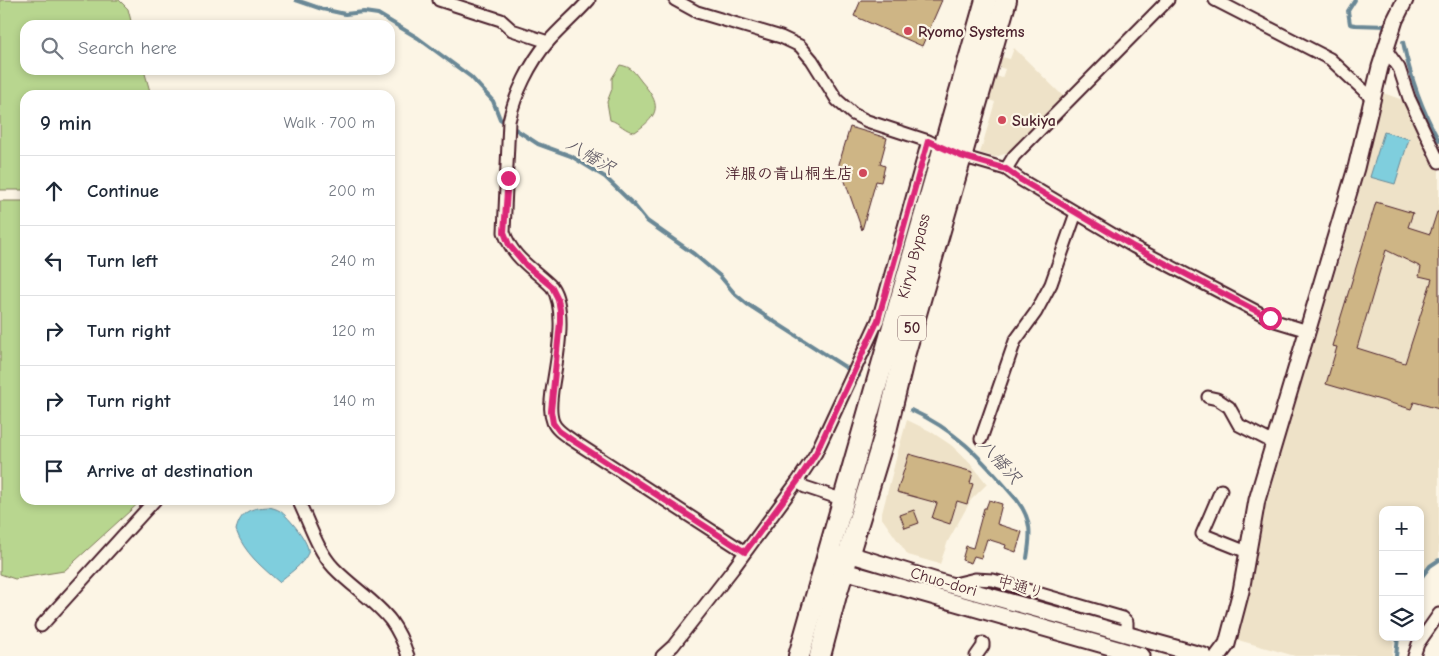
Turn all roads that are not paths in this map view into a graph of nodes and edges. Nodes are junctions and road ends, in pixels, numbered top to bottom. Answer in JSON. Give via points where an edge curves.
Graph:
{"nodes":[{"id":1,"x":439,"y":0,"type":"edge"},
{"id":2,"x":589,"y":0,"type":"edge"},
{"id":3,"x":675,"y":0,"type":"edge"},
{"id":4,"x":986,"y":0,"type":"edge"},
{"id":5,"x":1006,"y":0,"type":"edge"},
{"id":6,"x":1168,"y":0,"type":"edge"},
{"id":7,"x":1215,"y":0,"type":"edge"},
{"id":8,"x":1405,"y":0,"type":"edge"},
{"id":9,"x":548,"y":42,"type":"junction"},
{"id":10,"x":1384,"y":52,"type":"junction"},
{"id":11,"x":1373,"y":100,"type":"junction"},
{"id":12,"x":944,"y":148,"type":"junction"},
{"id":13,"x":1439,"y":162,"type":"edge"},
{"id":14,"x":1006,"y":169,"type":"junction"},
{"id":15,"x":1076,"y":213,"type":"junction"},
{"id":16,"x":1308,"y":331,"type":"junction"},
{"id":17,"x":1208,"y":397,"type":"dead end"},
{"id":18,"x":982,"y":439,"type":"dead end"},
{"id":19,"x":1274,"y":444,"type":"junction"},
{"id":20,"x":797,"y":482,"type":"junction"},
{"id":21,"x":1221,"y":490,"type":"dead end"},
{"id":22,"x":844,"y":500,"type":"junction"},
{"id":23,"x":150,"y":505,"type":"edge"},
{"id":24,"x":300,"y":505,"type":"edge"},
{"id":25,"x":745,"y":552,"type":"junction"},
{"id":26,"x":1247,"y":552,"type":"junction"},
{"id":27,"x":828,"y":556,"type":"junction"},
{"id":28,"x":846,"y":562,"type":"junction"},
{"id":29,"x":1439,"y":614,"type":"edge"},
{"id":30,"x":41,"y":626,"type":"dead end"},
{"id":31,"x":983,"y":643,"type":"dead end"},
{"id":32,"x":824,"y":655,"type":"edge"},
{"id":33,"x":408,"y":656,"type":"edge"},
{"id":34,"x":662,"y":656,"type":"edge"},
{"id":35,"x":799,"y":656,"type":"edge"},
{"id":36,"x":976,"y":656,"type":"edge"},
{"id":37,"x":1142,"y":656,"type":"edge"},
{"id":38,"x":1204,"y":656,"type":"edge"},
{"id":39,"x":1218,"y":656,"type":"edge"},
{"id":40,"x":1414,"y":656,"type":"edge"}],
"edges":[{"from":1,"to":9,"type":"street","via":[[501,20],[512,30]]},
{"from":2,"to":9,"type":"street"},
{"from":3,"to":12,"type":"street","via":[[717,20],[791,41],[807,52],[844,107],[867,121]]},
{"from":4,"to":12,"type":"highway","name":"Kiryu Bypass","number":"50"},
{"from":5,"to":12,"type":"highway","name":"Kiryu Bypass","number":"50"},
{"from":6,"to":14,"type":"street","via":[[1014,156]]},
{"from":7,"to":11,"type":"street","via":[[1330,59]]},
{"from":8,"to":10,"type":"street"},
{"from":9,"to":25,"type":"street","via":[[521,87],[508,127],[504,232],[517,256],[556,292],[560,310],[551,404],[553,423],[572,440]]},
{"from":10,"to":11,"type":"street"},
{"from":10,"to":13,"type":"street","via":[[1399,68],[1409,98]]},
{"from":11,"to":16,"type":"street"},
{"from":12,"to":14,"type":"street"},
{"from":12,"to":20,"type":"street","via":[[878,320],[816,453]]},
{"from":12,"to":22,"type":"highway","name":"Kiryu Bypass","number":"50"},
{"from":12,"to":28,"type":"highway","name":"Kiryu Bypass","number":"50","via":[[905,352],[886,431]]},
{"from":14,"to":15,"type":"street"},
{"from":15,"to":16,"type":"street","via":[[1275,321]]},
{"from":15,"to":18,"type":"street","via":[[1051,284],[1015,341]]},
{"from":16,"to":19,"type":"street"},
{"from":17,"to":19,"type":"street","via":[[1229,407],[1239,425]]},
{"from":19,"to":26,"type":"street","via":[[1257,500]]},
{"from":20,"to":22,"type":"street"},
{"from":20,"to":25,"type":"street"},
{"from":21,"to":26,"type":"street","via":[[1202,534]]},
{"from":22,"to":27,"type":"highway","name":"Kiryu Bypass","number":"50"},
{"from":23,"to":30,"type":"street"},
{"from":24,"to":33,"type":"street","via":[[327,559],[387,617]]},
{"from":25,"to":34,"type":"street"},
{"from":26,"to":39,"type":"street","via":[[1234,619],[1227,644]]},
{"from":27,"to":28,"type":"street","name":"Chuo-dori"},
{"from":27,"to":35,"type":"highway","name":"Kiryu Bypass","number":"50"},
{"from":28,"to":32,"type":"highway","name":"Kiryu Bypass","number":"50"},
{"from":28,"to":37,"type":"street","name":"Chuo-dori"},
{"from":28,"to":38,"type":"street","name":"中通り","via":[[950,585]]},
{"from":29,"to":40,"type":"street","via":[[1418,644]]},
{"from":31,"to":36,"type":"street"}]}
